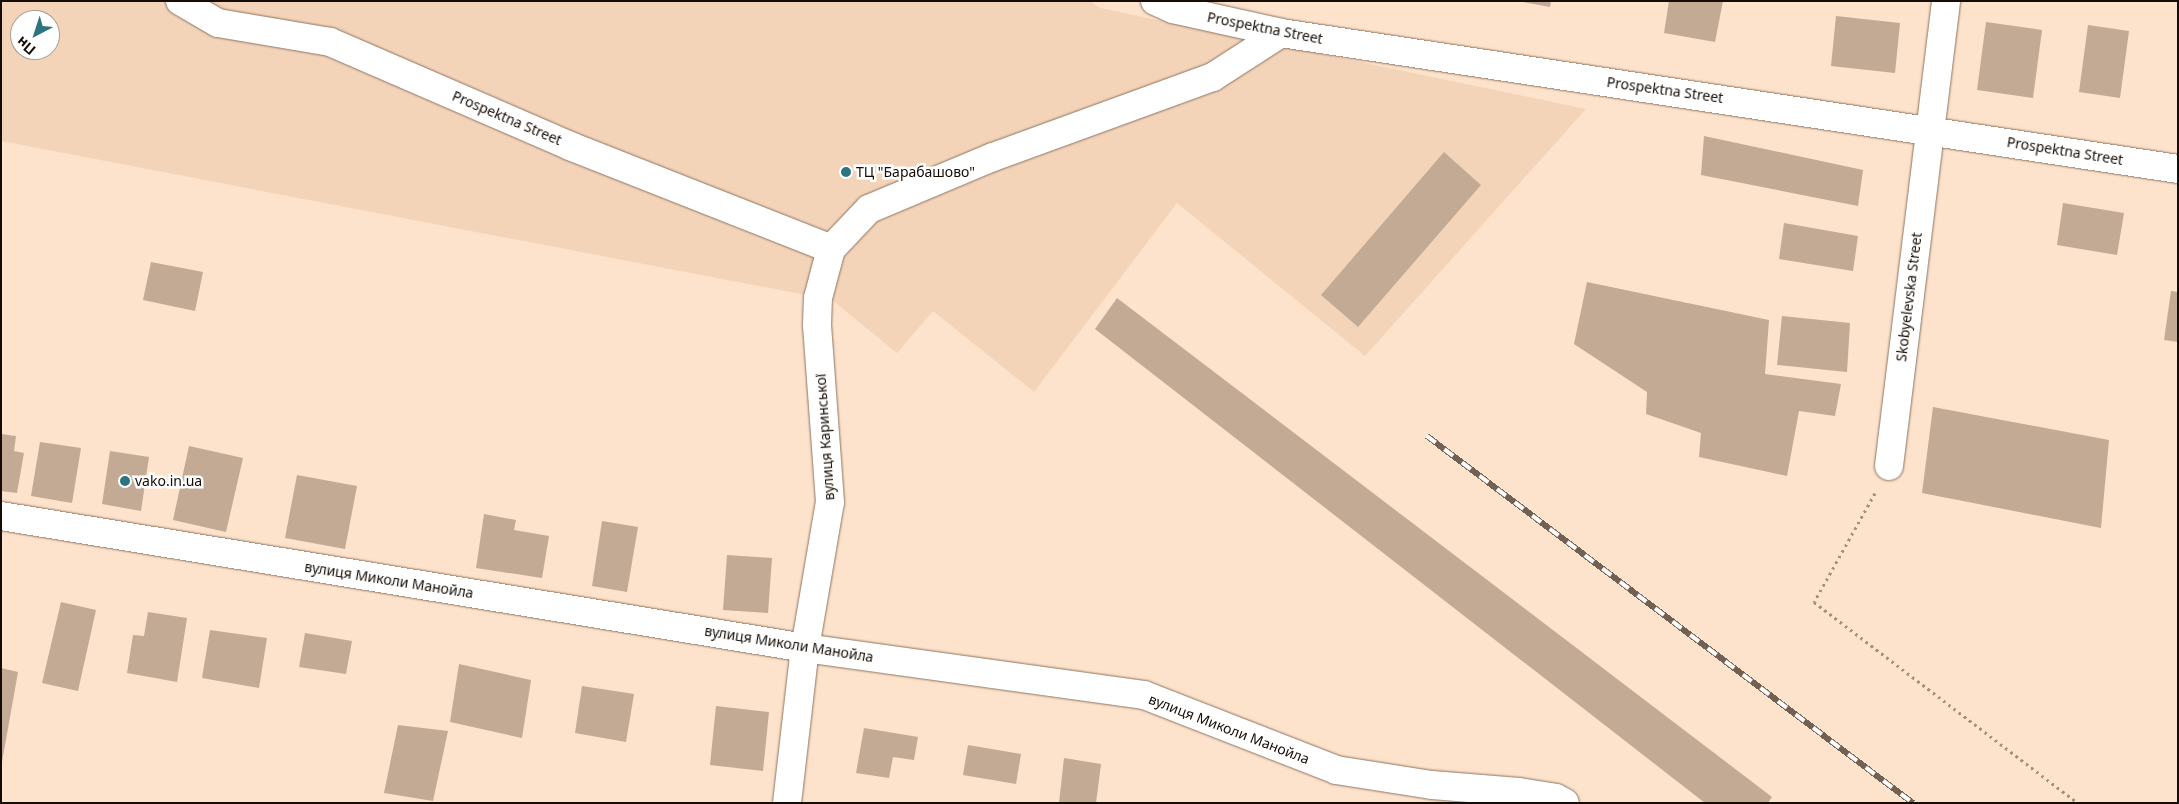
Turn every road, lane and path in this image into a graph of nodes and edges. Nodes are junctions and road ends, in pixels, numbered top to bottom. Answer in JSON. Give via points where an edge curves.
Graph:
{"nodes":[{"id":1,"x":180,"y":1,"type":"edge"},
{"id":2,"x":1154,"y":1,"type":"edge"},
{"id":3,"x":1946,"y":1,"type":"edge"},
{"id":4,"x":1281,"y":34,"type":"junction"},
{"id":5,"x":1929,"y":129,"type":"junction"},
{"id":6,"x":2178,"y":169,"type":"edge"},
{"id":7,"x":831,"y":250,"type":"junction"},
{"id":8,"x":1889,"y":466,"type":"joint"},
{"id":9,"x":1,"y":516,"type":"edge"},
{"id":10,"x":806,"y":648,"type":"junction"},
{"id":11,"x":787,"y":803,"type":"edge"},
{"id":12,"x":1565,"y":803,"type":"edge"},
{"id":13,"x":2078,"y":803,"type":"edge"}],
"edges":[{"from":1,"to":7,"type":"street","name":"Prospektna Street","via":[[218,23],[330,42],[570,146]]},
{"from":2,"to":4,"type":"street","name":"Prospektna Street","via":[[1173,9]]},
{"from":3,"to":5,"type":"street","name":"Skobyelevska Street"},
{"from":4,"to":5,"type":"street","name":"Prospektna Street"},
{"from":4,"to":7,"type":"street","via":[[1213,77],[993,157],[869,209]]},
{"from":5,"to":6,"type":"street","name":"Prospektna Street"},
{"from":5,"to":8,"type":"street","name":"Skobyelevska Street"},
{"from":7,"to":10,"type":"street","name":"вулиця Каринської","via":[[818,298],[817,325],[830,502]]},
{"from":8,"to":13,"type":"path","via":[[1855,533],[1814,602]]},
{"from":9,"to":10,"type":"street","name":"вулиця Миколи Манойла"},
{"from":10,"to":11,"type":"street","name":"вулиця Каринської"},
{"from":10,"to":12,"type":"street","name":"вулиця Миколи Манойла","via":[[1144,696],[1336,770],[1432,785],[1519,792]]}]}
